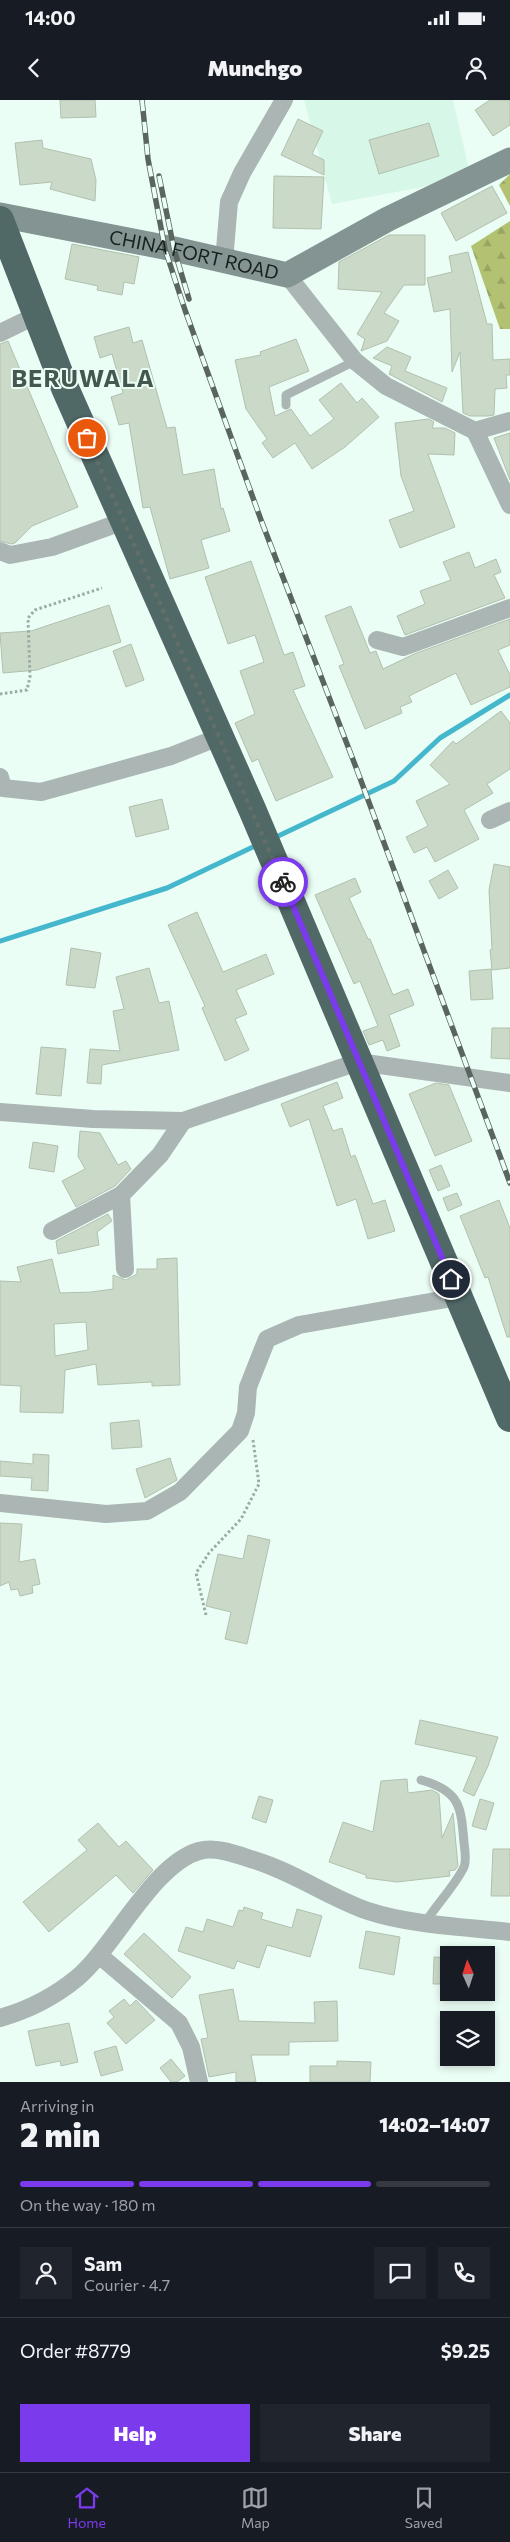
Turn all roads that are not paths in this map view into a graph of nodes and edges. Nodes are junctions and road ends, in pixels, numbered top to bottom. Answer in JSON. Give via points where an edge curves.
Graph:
{"nodes":[{"id":1,"x":284,"y":100,"type":"edge"},
{"id":2,"x":510,"y":160,"type":"edge"},
{"id":3,"x":0,"y":215,"type":"edge"},
{"id":4,"x":0,"y":220,"type":"edge"},
{"id":5,"x":224,"y":261,"type":"junction"},
{"id":6,"x":287,"y":275,"type":"junction"},
{"id":7,"x":37,"y":315,"type":"junction"},
{"id":8,"x":0,"y":333,"type":"edge"},
{"id":9,"x":355,"y":361,"type":"junction"},
{"id":10,"x":286,"y":405,"type":"dead end"},
{"id":11,"x":510,"y":421,"type":"edge"},
{"id":12,"x":475,"y":431,"type":"junction"},
{"id":13,"x":510,"y":505,"type":"edge"},
{"id":14,"x":124,"y":521,"type":"junction"},
{"id":15,"x":0,"y":551,"type":"edge"},
{"id":16,"x":510,"y":608,"type":"edge"},
{"id":17,"x":377,"y":640,"type":"dead end"},
{"id":18,"x":220,"y":737,"type":"junction"},
{"id":19,"x":0,"y":777,"type":"edge"},
{"id":20,"x":510,"y":810,"type":"edge"},
{"id":21,"x":490,"y":820,"type":"dead end"},
{"id":22,"x":358,"y":1062,"type":"junction"},
{"id":23,"x":510,"y":1083,"type":"edge"},
{"id":24,"x":0,"y":1112,"type":"edge"},
{"id":25,"x":183,"y":1121,"type":"junction"},
{"id":26,"x":122,"y":1195,"type":"junction"},
{"id":27,"x":52,"y":1231,"type":"dead end"},
{"id":28,"x":125,"y":1269,"type":"dead end"},
{"id":29,"x":458,"y":1297,"type":"junction"},
{"id":30,"x":510,"y":1418,"type":"edge"},
{"id":31,"x":0,"y":1502,"type":"edge"},
{"id":32,"x":421,"y":1780,"type":"dead end"},
{"id":33,"x":426,"y":1922,"type":"junction"},
{"id":34,"x":510,"y":1932,"type":"edge"},
{"id":35,"x":98,"y":1955,"type":"junction"},
{"id":36,"x":0,"y":2018,"type":"edge"},
{"id":37,"x":199,"y":2082,"type":"edge"}],
"edges":[{"from":1,"to":5,"type":"street","via":[[228,202]]},
{"from":2,"to":6,"type":"street","name":"CHINA FORT ROAD","via":[[388,219]]},
{"from":3,"to":5,"type":"street","name":"CHINA FORT ROAD"},
{"from":4,"to":7,"type":"highway"},
{"from":5,"to":6,"type":"street","name":"CHINA FORT ROAD"},
{"from":6,"to":9,"type":"street"},
{"from":7,"to":8,"type":"street"},
{"from":7,"to":14,"type":"highway","via":[[65,388]]},
{"from":9,"to":10,"type":"lane","via":[[286,395]]},
{"from":9,"to":12,"type":"street","via":[[386,386]]},
{"from":11,"to":12,"type":"street"},
{"from":12,"to":13,"type":"street"},
{"from":14,"to":15,"type":"street","via":[[52,547],[10,555]]},
{"from":14,"to":18,"type":"highway"},
{"from":16,"to":17,"type":"street","via":[[403,647]]},
{"from":18,"to":19,"type":"street","via":[[170,756],[41,792],[3,788]]},
{"from":18,"to":22,"type":"highway"},
{"from":20,"to":21,"type":"street"},
{"from":22,"to":23,"type":"street"},
{"from":22,"to":25,"type":"street"},
{"from":22,"to":29,"type":"highway"},
{"from":24,"to":25,"type":"street","via":[[93,1120]]},
{"from":25,"to":26,"type":"street","via":[[160,1155]]},
{"from":26,"to":27,"type":"street"},
{"from":26,"to":28,"type":"street"},
{"from":29,"to":30,"type":"highway"},
{"from":29,"to":31,"type":"street","via":[[299,1324],[267,1339],[248,1387],[246,1413],[240,1431],[180,1492],[147,1511],[106,1514]]},
{"from":32,"to":33,"type":"lane","via":[[442,1786],[457,1803],[464,1846],[464,1868]]},
{"from":33,"to":34,"type":"street"},
{"from":33,"to":35,"type":"street","via":[[370,1911],[270,1865],[231,1852],[200,1851],[177,1862],[146,1894]]},
{"from":35,"to":36,"type":"street","via":[[77,1978],[31,2008]]},
{"from":35,"to":37,"type":"street","via":[[179,2023],[191,2047]]}]}
